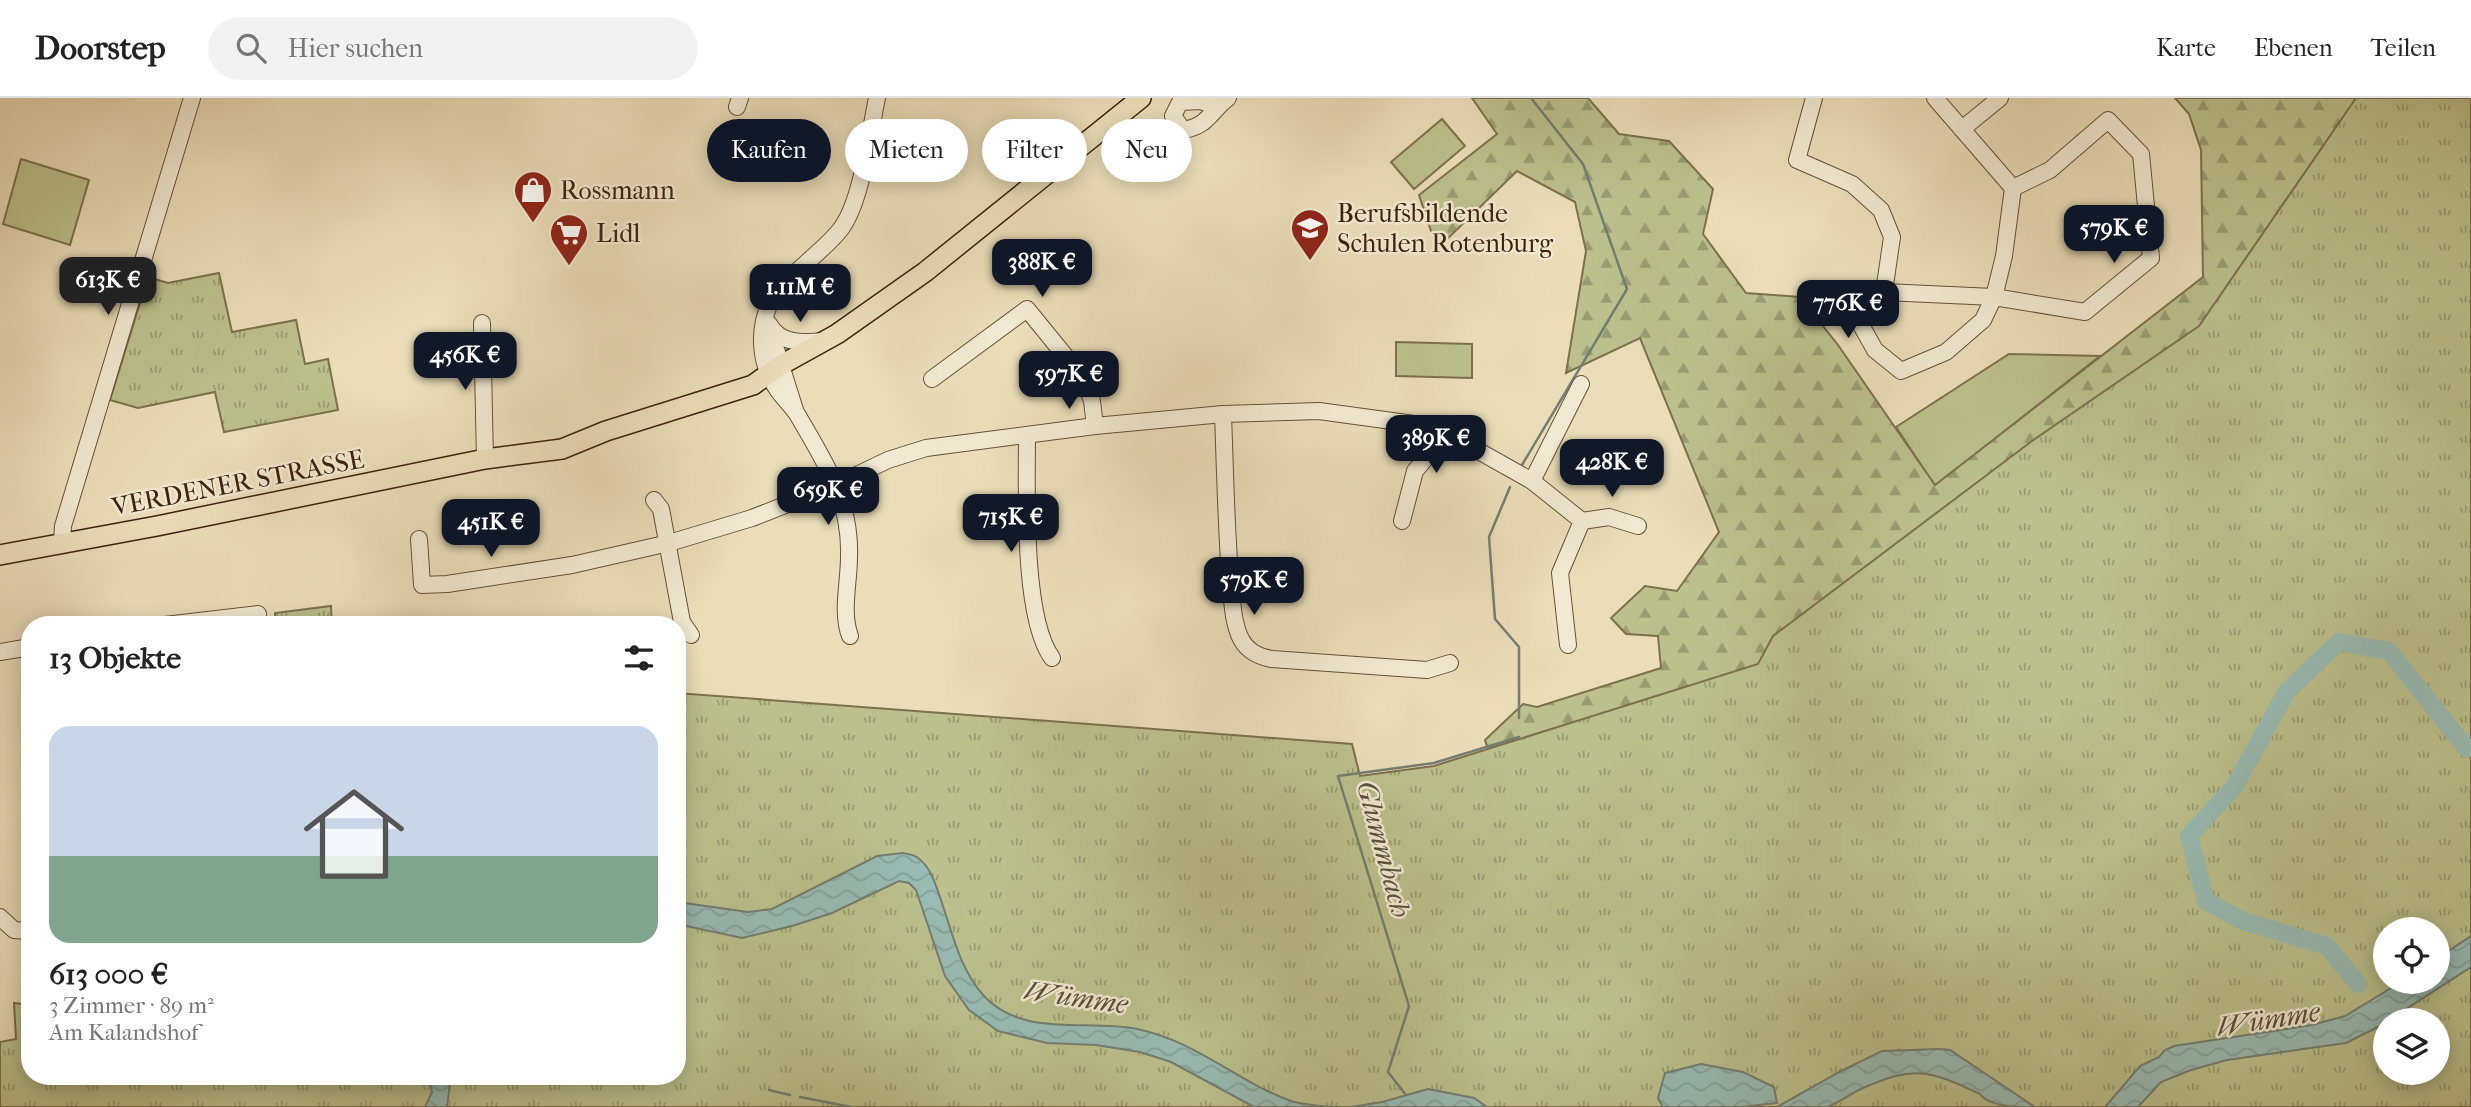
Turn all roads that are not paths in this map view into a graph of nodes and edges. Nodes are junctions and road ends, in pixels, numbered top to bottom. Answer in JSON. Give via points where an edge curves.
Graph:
{"nodes":[{"id":1,"x":192,"y":98,"type":"edge"},
{"id":2,"x":877,"y":98,"type":"edge"},
{"id":3,"x":1141,"y":98,"type":"edge"},
{"id":4,"x":1814,"y":98,"type":"edge"},
{"id":5,"x":1935,"y":98,"type":"edge"},
{"id":6,"x":2000,"y":98,"type":"edge"},
{"id":7,"x":1962,"y":129,"type":"junction"},
{"id":8,"x":2012,"y":188,"type":"junction"},
{"id":9,"x":1884,"y":292,"type":"junction"},
{"id":10,"x":1994,"y":297,"type":"junction"},
{"id":11,"x":768,"y":319,"type":"junction"},
{"id":12,"x":482,"y":323,"type":"dead end"},
{"id":13,"x":826,"y":341,"type":"junction"},
{"id":14,"x":772,"y":370,"type":"junction"},
{"id":15,"x":932,"y":379,"type":"dead end"},
{"id":16,"x":1581,"y":384,"type":"dead end"},
{"id":17,"x":1223,"y":414,"type":"junction"},
{"id":18,"x":1095,"y":426,"type":"junction"},
{"id":19,"x":1436,"y":427,"type":"junction"},
{"id":20,"x":1027,"y":435,"type":"junction"},
{"id":21,"x":485,"y":459,"type":"junction"},
{"id":22,"x":1532,"y":481,"type":"junction"},
{"id":23,"x":836,"y":485,"type":"junction"},
{"id":24,"x":654,"y":500,"type":"dead end"},
{"id":25,"x":1402,"y":521,"type":"dead end"},
{"id":26,"x":1582,"y":521,"type":"junction"},
{"id":27,"x":1638,"y":526,"type":"dead end"},
{"id":28,"x":419,"y":539,"type":"dead end"},
{"id":29,"x":62,"y":542,"type":"junction"},
{"id":30,"x":669,"y":543,"type":"junction"},
{"id":31,"x":0,"y":555,"type":"edge"},
{"id":32,"x":241,"y":616,"type":"edge"},
{"id":33,"x":258,"y":616,"type":"edge"},
{"id":34,"x":681,"y":616,"type":"edge"},
{"id":35,"x":686,"y":628,"type":"edge"},
{"id":36,"x":691,"y":635,"type":"dead end"},
{"id":37,"x":850,"y":636,"type":"dead end"},
{"id":38,"x":1568,"y":645,"type":"dead end"},
{"id":39,"x":21,"y":648,"type":"edge"},
{"id":40,"x":0,"y":652,"type":"edge"},
{"id":41,"x":1052,"y":658,"type":"dead end"},
{"id":42,"x":1450,"y":663,"type":"dead end"},
{"id":43,"x":0,"y":917,"type":"edge"},
{"id":44,"x":21,"y":930,"type":"edge"}],
"edges":[{"from":1,"to":29,"type":"street","via":[[82,461]]},
{"from":2,"to":11,"type":"street","via":[[849,218],[780,289],[769,303]]},
{"from":3,"to":13,"type":"main road","name":"VERDENER STRASSE","via":[[970,239]]},
{"from":4,"to":9,"type":"street","via":[[1797,160],[1852,184],[1881,210],[1892,237]]},
{"from":5,"to":7,"type":"street"},
{"from":6,"to":7,"type":"street"},
{"from":7,"to":8,"type":"street"},
{"from":8,"to":10,"type":"street"},
{"from":8,"to":10,"type":"street","via":[[2050,170],[2108,120],[2141,154],[2151,258],[2085,312]]},
{"from":9,"to":10,"type":"street"},
{"from":9,"to":10,"type":"street","via":[[1861,325],[1875,350],[1901,371],[1946,352],[1983,320]]},
{"from":11,"to":13,"type":"street","via":[[787,340]]},
{"from":11,"to":14,"type":"street"},
{"from":12,"to":21,"type":"street"},
{"from":13,"to":14,"type":"main road","name":"VERDENER STRASSE"},
{"from":14,"to":21,"type":"main road","name":"VERDENER STRASSE","via":[[753,385],[606,431],[562,450]]},
{"from":14,"to":23,"type":"street","via":[[789,384],[796,412]]},
{"from":15,"to":18,"type":"street","via":[[1027,309],[1084,379]]},
{"from":16,"to":22,"type":"street"},
{"from":17,"to":18,"type":"street"},
{"from":17,"to":19,"type":"street","via":[[1319,411]]},
{"from":17,"to":42,"type":"street","via":[[1232,600],[1244,644],[1272,659],[1427,670]]},
{"from":18,"to":20,"type":"street"},
{"from":19,"to":22,"type":"street"},
{"from":19,"to":25,"type":"street","via":[[1436,446],[1415,471]]},
{"from":20,"to":23,"type":"street","via":[[906,453]]},
{"from":20,"to":41,"type":"street","via":[[1032,590],[1040,636]]},
{"from":21,"to":29,"type":"main road","name":"VERDENER STRASSE"},
{"from":22,"to":26,"type":"street"},
{"from":23,"to":30,"type":"street"},
{"from":23,"to":37,"type":"street","via":[[846,519]]},
{"from":24,"to":30,"type":"street","via":[[661,509]]},
{"from":26,"to":27,"type":"street","via":[[1609,517]]},
{"from":26,"to":38,"type":"street","via":[[1560,573]]},
{"from":28,"to":30,"type":"street","via":[[422,585],[572,565]]},
{"from":29,"to":31,"type":"main road","name":"VERDENER STRASSE"},
{"from":30,"to":34,"type":"street"},
{"from":32,"to":33,"type":"street"},
{"from":35,"to":36,"type":"street"},
{"from":39,"to":40,"type":"street"},
{"from":43,"to":44,"type":"street"}]}
